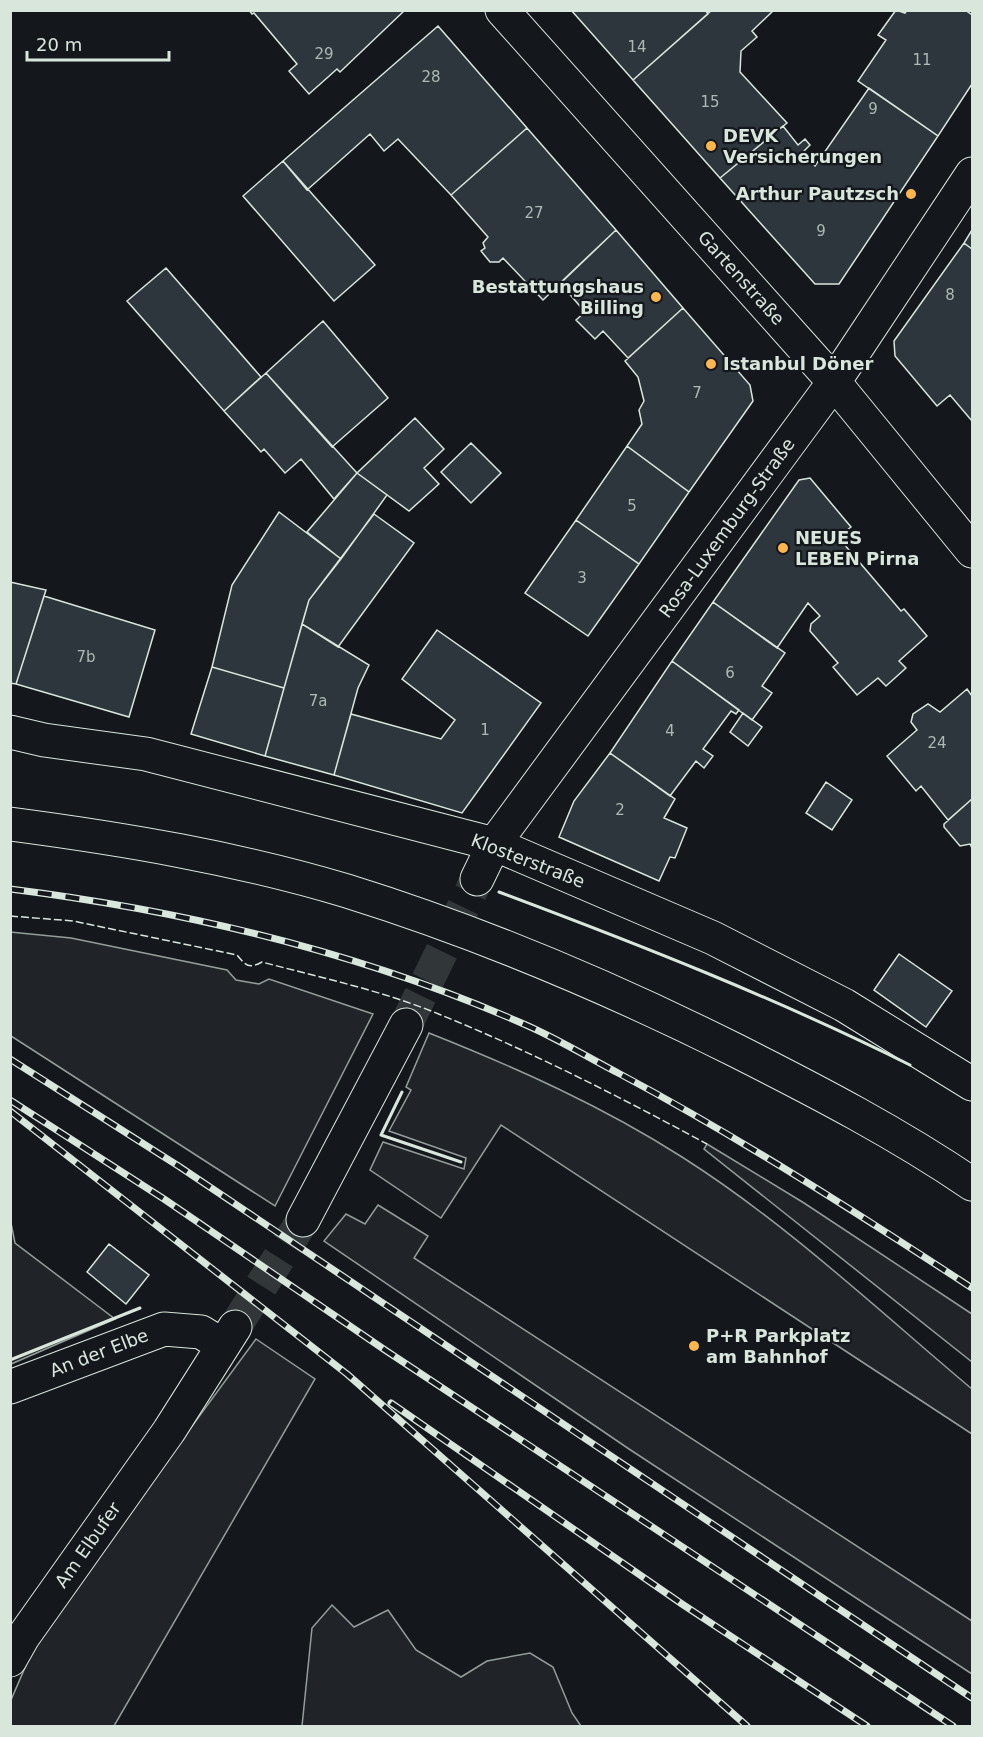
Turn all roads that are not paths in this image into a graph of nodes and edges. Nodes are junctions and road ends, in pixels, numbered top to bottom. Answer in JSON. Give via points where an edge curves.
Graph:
{"nodes":[{"id":1,"x":502,"y":10,"type":"edge"},
{"id":2,"x":972,"y":174,"type":"edge"},
{"id":3,"x":834,"y":382,"type":"junction"},
{"id":4,"x":972,"y":551,"type":"edge"},
{"id":5,"x":10,"y":732,"type":"edge"},
{"id":6,"x":10,"y":824,"type":"edge"},
{"id":7,"x":494,"y":844,"type":"junction"},
{"id":8,"x":477,"y":879,"type":"tunnel mouth"},
{"id":9,"x":406,"y":1025,"type":"tunnel mouth"},
{"id":10,"x":972,"y":1083,"type":"edge"},
{"id":11,"x":972,"y":1184,"type":"edge"},
{"id":12,"x":303,"y":1220,"type":"tunnel mouth"},
{"id":13,"x":10,"y":1387,"type":"edge"},
{"id":14,"x":169,"y":1431,"type":"joint"},
{"id":15,"x":10,"y":1660,"type":"edge"}],
"edges":[{"from":1,"to":3,"type":"street","name":"Gartenstraße"},
{"from":2,"to":3,"type":"street","name":"Rosa-Luxemburg-Straße"},
{"from":3,"to":4,"type":"street","name":"Gartenstraße"},
{"from":3,"to":7,"type":"street","name":"Rosa-Luxemburg-Straße"},
{"from":5,"to":7,"type":"street","name":"Klosterstraße","via":[[146,754]]},
{"from":6,"to":11,"type":"street","via":[[180,850],[270,870],[419,915],[553,965],[852,1109]]},
{"from":7,"to":8,"type":"street","name":"Rosa-Luxemburg-Straße"},
{"from":7,"to":10,"type":"street","name":"Klosterstraße","via":[[713,938],[844,1005]]},
{"from":9,"to":12,"type":"street"},
{"from":13,"to":14,"type":"street","name":"An der Elbe","via":[[164,1329],[229,1336]]},
{"from":14,"to":15,"type":"street","name":"Am Elbufer"}]}
